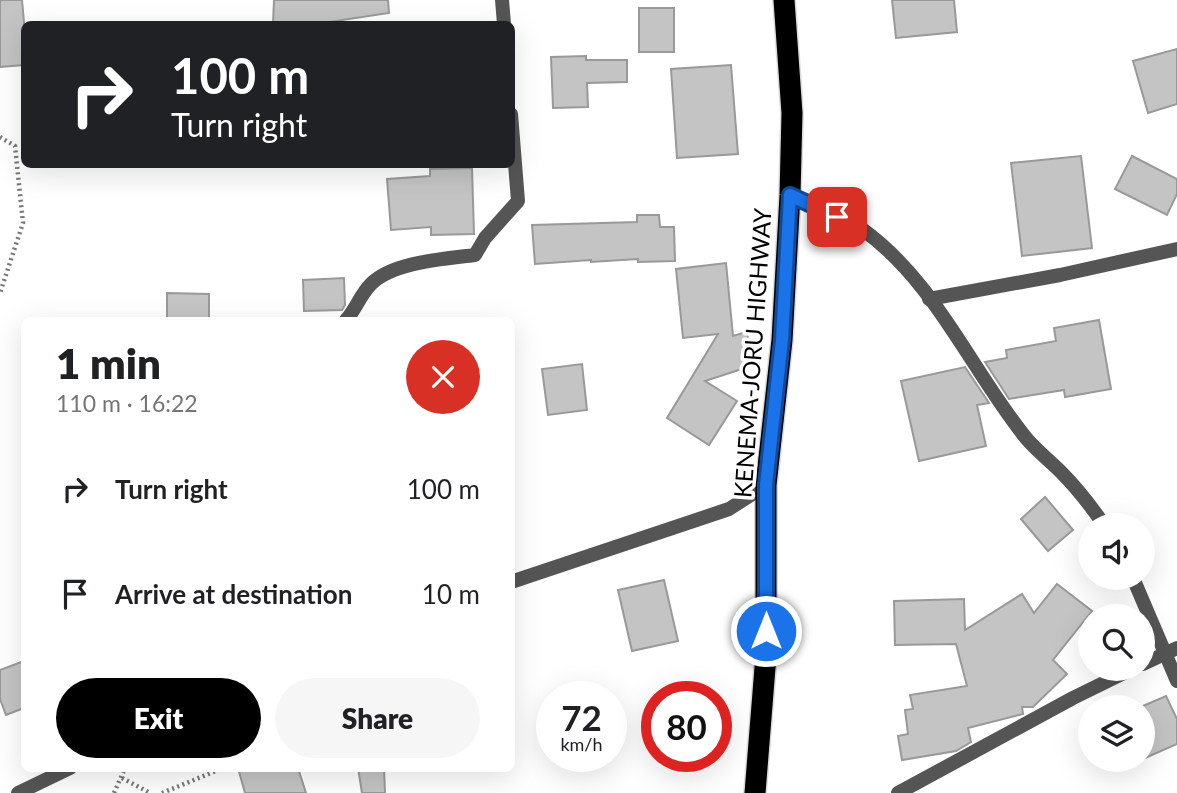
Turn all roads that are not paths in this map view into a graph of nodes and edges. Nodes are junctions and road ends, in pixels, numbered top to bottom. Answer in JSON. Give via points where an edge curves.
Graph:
{"nodes":[{"id":1,"x":502,"y":0,"type":"edge"},
{"id":2,"x":784,"y":0,"type":"edge"},
{"id":3,"x":504,"y":21,"type":"edge"},
{"id":4,"x":515,"y":168,"type":"edge"},
{"id":5,"x":790,"y":195,"type":"junction"},
{"id":6,"x":1177,"y":250,"type":"edge"},
{"id":7,"x":929,"y":299,"type":"junction"},
{"id":8,"x":348,"y":317,"type":"edge"},
{"id":9,"x":766,"y":485,"type":"junction"},
{"id":10,"x":1096,"y":513,"type":"edge"},
{"id":11,"x":515,"y":581,"type":"edge"},
{"id":12,"x":1140,"y":590,"type":"edge"},
{"id":13,"x":1172,"y":650,"type":"edge"},
{"id":14,"x":1155,"y":658,"type":"edge"},
{"id":15,"x":1108,"y":681,"type":"edge"},
{"id":16,"x":1177,"y":681,"type":"edge"},
{"id":17,"x":62,"y":772,"type":"edge"},
{"id":18,"x":18,"y":793,"type":"edge"},
{"id":19,"x":755,"y":793,"type":"edge"},
{"id":20,"x":898,"y":793,"type":"edge"}],
"edges":[{"from":1,"to":3,"type":"street"},
{"from":2,"to":5,"type":"highway","name":"KENEMA-JORU HIGHWAY","via":[[792,113]]},
{"from":4,"to":8,"type":"street","via":[[517,201],[475,255],[387,272],[358,299]]},
{"from":5,"to":7,"type":"street","via":[[861,228],[898,260]]},
{"from":5,"to":9,"type":"highway","name":"KENEMA-JORU HIGHWAY","via":[[782,340]]},
{"from":6,"to":7,"type":"street"},
{"from":7,"to":10,"type":"street","via":[[1028,440]]},
{"from":9,"to":11,"type":"street","via":[[729,509]]},
{"from":9,"to":19,"type":"highway","name":"KENEMA-JORU HIGHWAY","via":[[766,655]]},
{"from":12,"to":13,"type":"street"},
{"from":13,"to":14,"type":"street"},
{"from":13,"to":16,"type":"street"},
{"from":15,"to":20,"type":"street"},
{"from":17,"to":18,"type":"street"}]}
